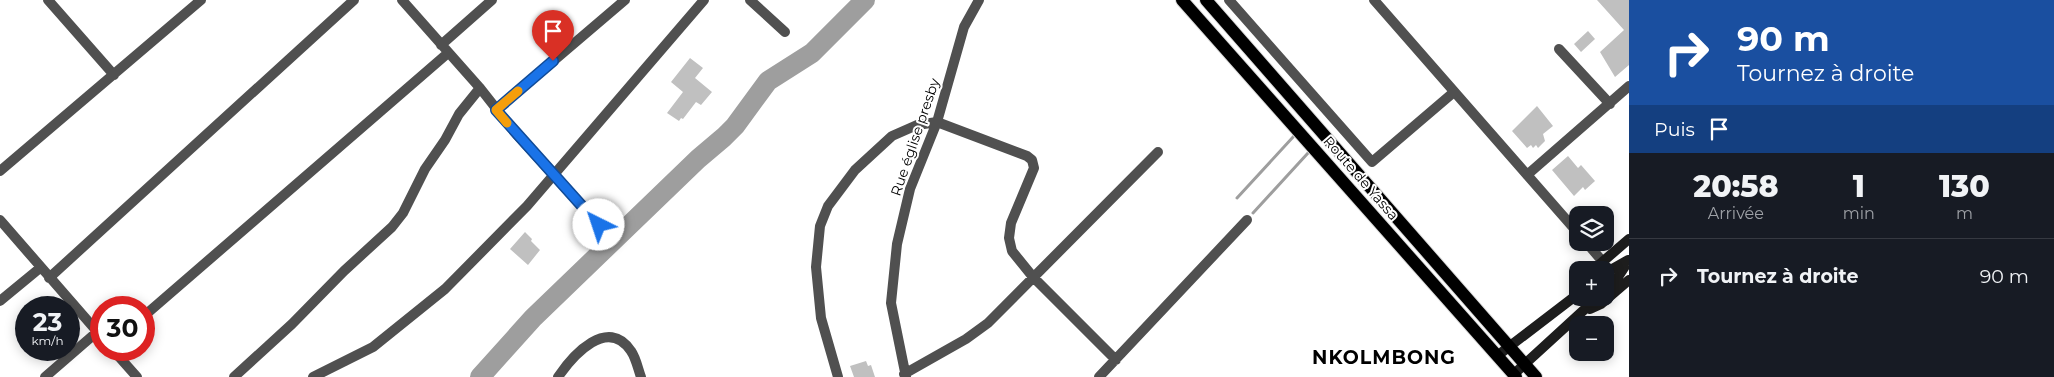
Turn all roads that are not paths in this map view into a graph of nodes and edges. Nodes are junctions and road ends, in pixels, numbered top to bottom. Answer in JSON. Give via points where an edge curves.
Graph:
{"nodes":[{"id":1,"x":48,"y":0,"type":"edge"},
{"id":2,"x":201,"y":0,"type":"edge"},
{"id":3,"x":354,"y":0,"type":"edge"},
{"id":4,"x":402,"y":0,"type":"edge"},
{"id":5,"x":492,"y":0,"type":"edge"},
{"id":6,"x":625,"y":0,"type":"edge"},
{"id":7,"x":704,"y":0,"type":"edge"},
{"id":8,"x":750,"y":0,"type":"edge"},
{"id":9,"x":979,"y":0,"type":"edge"},
{"id":10,"x":1182,"y":0,"type":"edge"},
{"id":11,"x":1206,"y":0,"type":"edge"},
{"id":12,"x":1229,"y":0,"type":"edge"},
{"id":13,"x":1374,"y":0,"type":"edge"},
{"id":14,"x":785,"y":32,"type":"dead end"},
{"id":15,"x":441,"y":45,"type":"junction"},
{"id":16,"x":1559,"y":49,"type":"dead end"},
{"id":17,"x":448,"y":53,"type":"junction"},
{"id":18,"x":114,"y":75,"type":"junction"},
{"id":19,"x":1629,"y":86,"type":"edge"},
{"id":20,"x":480,"y":88,"type":"junction"},
{"id":21,"x":1454,"y":92,"type":"junction"},
{"id":22,"x":1610,"y":104,"type":"junction"},
{"id":23,"x":496,"y":110,"type":"junction"},
{"id":24,"x":937,"y":122,"type":"junction"},
{"id":25,"x":1322,"y":131,"type":"junction"},
{"id":26,"x":1310,"y":143,"type":"junction"},
{"id":27,"x":1158,"y":152,"type":"dead end"},
{"id":28,"x":0,"y":171,"type":"edge"},
{"id":29,"x":554,"y":174,"type":"junction"},
{"id":30,"x":1527,"y":175,"type":"junction"},
{"id":31,"x":0,"y":220,"type":"edge"},
{"id":32,"x":1247,"y":220,"type":"dead end"},
{"id":33,"x":1569,"y":223,"type":"edge"},
{"id":34,"x":599,"y":225,"type":"dead end"},
{"id":35,"x":1629,"y":239,"type":"edge"},
{"id":36,"x":1594,"y":251,"type":"edge"},
{"id":37,"x":1629,"y":260,"type":"edge"},
{"id":38,"x":1602,"y":261,"type":"edge"},
{"id":39,"x":1604,"y":261,"type":"edge"},
{"id":40,"x":40,"y":268,"type":"junction"},
{"id":41,"x":1614,"y":268,"type":"edge"},
{"id":42,"x":1034,"y":277,"type":"junction"},
{"id":43,"x":49,"y":278,"type":"junction"},
{"id":44,"x":1614,"y":282,"type":"edge"},
{"id":45,"x":1627,"y":286,"type":"edge"},
{"id":46,"x":1569,"y":299,"type":"edge"},
{"id":47,"x":0,"y":302,"type":"edge"},
{"id":48,"x":1567,"y":302,"type":"joint"},
{"id":49,"x":155,"y":306,"type":"edge"},
{"id":50,"x":1588,"y":306,"type":"edge"},
{"id":51,"x":1582,"y":312,"type":"junction"},
{"id":52,"x":90,"y":324,"type":"edge"},
{"id":53,"x":90,"y":341,"type":"edge"},
{"id":54,"x":1508,"y":346,"type":"junction"},
{"id":55,"x":1497,"y":356,"type":"junction"},
{"id":56,"x":1116,"y":360,"type":"junction"},
{"id":57,"x":123,"y":361,"type":"edge"},
{"id":58,"x":1524,"y":364,"type":"junction"},
{"id":59,"x":905,"y":375,"type":"edge"},
{"id":60,"x":1513,"y":376,"type":"edge"},
{"id":61,"x":45,"y":377,"type":"edge"},
{"id":62,"x":137,"y":377,"type":"edge"},
{"id":63,"x":234,"y":377,"type":"edge"},
{"id":64,"x":313,"y":377,"type":"edge"},
{"id":65,"x":558,"y":377,"type":"edge"},
{"id":66,"x":641,"y":377,"type":"edge"},
{"id":67,"x":838,"y":377,"type":"edge"},
{"id":68,"x":1099,"y":377,"type":"edge"},
{"id":69,"x":1536,"y":377,"type":"edge"}],
"edges":[{"from":1,"to":18,"type":"street"},
{"from":2,"to":18,"type":"street"},
{"from":3,"to":43,"type":"street"},
{"from":4,"to":15,"type":"street"},
{"from":5,"to":15,"type":"street"},
{"from":6,"to":23,"type":"street"},
{"from":7,"to":29,"type":"street"},
{"from":8,"to":14,"type":"street"},
{"from":9,"to":24,"type":"street","name":"Rue église presby","via":[[964,27]]},
{"from":10,"to":26,"type":"main road","name":"Route de Yassa"},
{"from":11,"to":25,"type":"main road","name":"Route de Yassa"},
{"from":12,"to":21,"type":"street","via":[[1372,162]]},
{"from":13,"to":21,"type":"street"},
{"from":15,"to":17,"type":"street"},
{"from":16,"to":22,"type":"street"},
{"from":17,"to":20,"type":"street"},
{"from":17,"to":49,"type":"street"},
{"from":18,"to":28,"type":"street"},
{"from":19,"to":22,"type":"street"},
{"from":20,"to":23,"type":"street"},
{"from":20,"to":63,"type":"street","via":[[459,114],[392,227]]},
{"from":21,"to":30,"type":"street"},
{"from":22,"to":30,"type":"street"},
{"from":23,"to":29,"type":"street"},
{"from":24,"to":42,"type":"street","via":[[1032,160],[1034,168],[1011,223],[1009,238],[1012,250]]},
{"from":24,"to":59,"type":"street","name":"Rue église presby","via":[[910,189],[897,244],[891,303]]},
{"from":24,"to":67,"type":"street","via":[[917,125],[892,136],[855,170],[828,206],[820,226],[816,267],[821,318]]},
{"from":25,"to":26,"type":"main road"},
{"from":25,"to":54,"type":"main road","name":"Route de Yassa"},
{"from":26,"to":55,"type":"main road","name":"Route de Yassa"},
{"from":27,"to":42,"type":"street"},
{"from":29,"to":34,"type":"street"},
{"from":29,"to":64,"type":"street","via":[[445,289],[373,347]]},
{"from":30,"to":33,"type":"street"},
{"from":31,"to":40,"type":"street"},
{"from":32,"to":56,"type":"street"},
{"from":35,"to":39,"type":"main road"},
{"from":36,"to":38,"type":"street"},
{"from":37,"to":41,"type":"main road"},
{"from":37,"to":44,"type":"main road"},
{"from":40,"to":43,"type":"street"},
{"from":40,"to":47,"type":"street"},
{"from":42,"to":56,"type":"street"},
{"from":42,"to":59,"type":"street","via":[[981,328]]},
{"from":43,"to":52,"type":"street"},
{"from":45,"to":51,"type":"main road","via":[[1601,304]]},
{"from":46,"to":48,"type":"main road"},
{"from":48,"to":54,"type":"main road"},
{"from":50,"to":51,"type":"main road"},
{"from":51,"to":58,"type":"main road"},
{"from":53,"to":61,"type":"street"},
{"from":54,"to":55,"type":"main road"},
{"from":54,"to":58,"type":"main road","name":"Route de Yassa"},
{"from":55,"to":60,"type":"main road","name":"Route de Yassa"},
{"from":56,"to":68,"type":"street"},
{"from":57,"to":62,"type":"street"},
{"from":58,"to":60,"type":"main road"},
{"from":58,"to":69,"type":"main road","name":"Route de Yassa"},
{"from":65,"to":66,"type":"street","via":[[583,348],[607,336],[622,340],[632,352]]}]}
